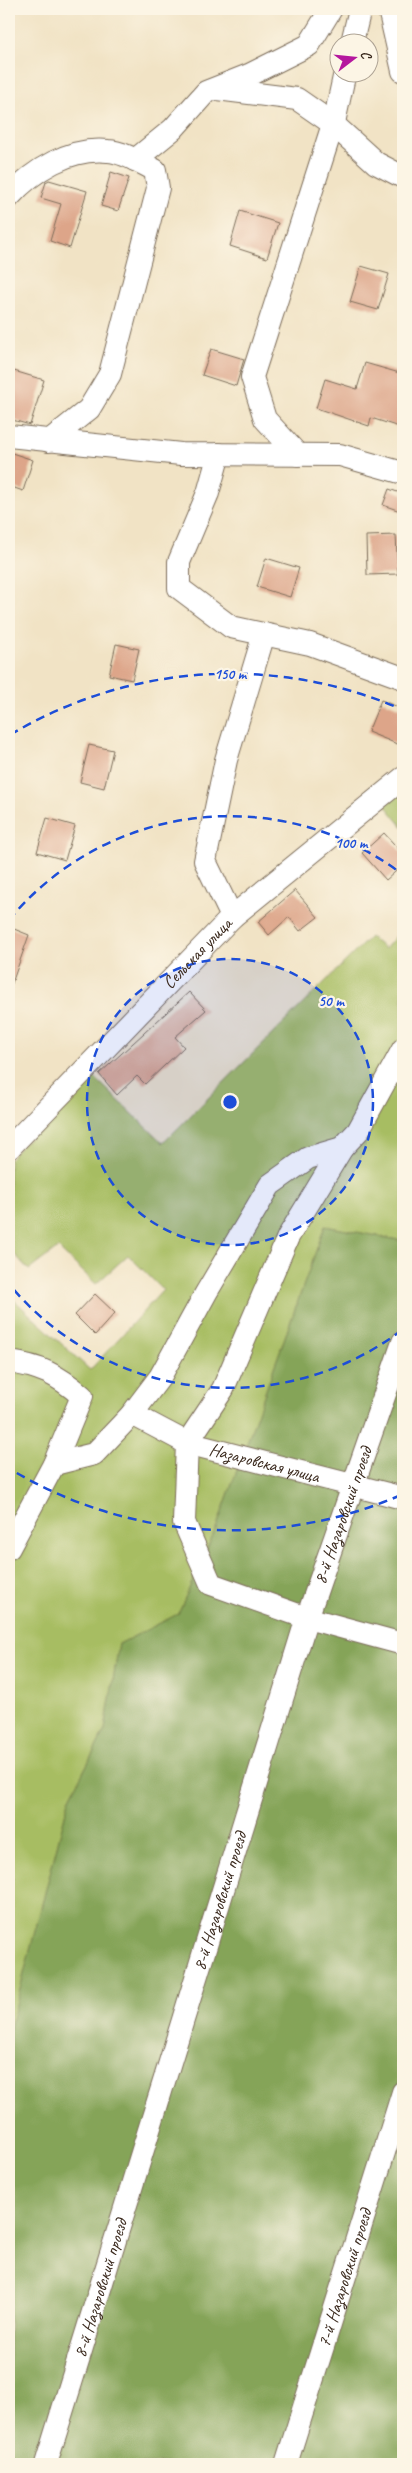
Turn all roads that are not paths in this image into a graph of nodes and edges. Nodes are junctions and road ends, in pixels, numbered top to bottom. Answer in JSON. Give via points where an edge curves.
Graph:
{"nodes":[{"id":1,"x":330,"y":9,"type":"edge"},
{"id":2,"x":360,"y":9,"type":"edge"},
{"id":3,"x":389,"y":9,"type":"edge"},
{"id":4,"x":354,"y":32,"type":"edge"},
{"id":5,"x":403,"y":71,"type":"edge"},
{"id":6,"x":343,"y":82,"type":"edge"},
{"id":7,"x":214,"y":89,"type":"junction"},
{"id":8,"x":333,"y":124,"type":"junction"},
{"id":9,"x":135,"y":160,"type":"junction"},
{"id":10,"x":403,"y":177,"type":"edge"},
{"id":11,"x":9,"y":197,"type":"edge"},
{"id":12,"x":9,"y":436,"type":"edge"},
{"id":13,"x":49,"y":440,"type":"junction"},
{"id":14,"x":219,"y":454,"type":"junction"},
{"id":15,"x":298,"y":455,"type":"junction"},
{"id":16,"x":403,"y":473,"type":"edge"},
{"id":17,"x":264,"y":634,"type":"junction"},
{"id":18,"x":403,"y":678,"type":"edge"},
{"id":19,"x":403,"y":778,"type":"edge"},
{"id":20,"x":232,"y":917,"type":"junction"},
{"id":21,"x":403,"y":1049,"type":"edge"},
{"id":22,"x":9,"y":1148,"type":"edge"},
{"id":23,"x":342,"y":1148,"type":"junction"},
{"id":24,"x":403,"y":1342,"type":"edge"},
{"id":25,"x":9,"y":1362,"type":"edge"},
{"id":26,"x":132,"y":1414,"type":"junction"},
{"id":27,"x":187,"y":1443,"type":"junction"},
{"id":28,"x":54,"y":1464,"type":"junction"},
{"id":29,"x":353,"y":1485,"type":"junction"},
{"id":30,"x":403,"y":1498,"type":"edge"},
{"id":31,"x":9,"y":1548,"type":"edge"},
{"id":32,"x":307,"y":1618,"type":"junction"},
{"id":33,"x":403,"y":1644,"type":"edge"},
{"id":34,"x":403,"y":2092,"type":"edge"},
{"id":35,"x":46,"y":2464,"type":"edge"},
{"id":36,"x":286,"y":2464,"type":"edge"}],
"edges":[{"from":1,"to":7,"type":"street","via":[[309,45]]},
{"from":2,"to":4,"type":"street"},
{"from":3,"to":5,"type":"street"},
{"from":6,"to":8,"type":"street"},
{"from":7,"to":8,"type":"street","via":[[297,99]]},
{"from":7,"to":9,"type":"street","via":[[206,92],[172,129]]},
{"from":8,"to":10,"type":"street","via":[[376,163]]},
{"from":8,"to":15,"type":"street","via":[[252,376],[265,420]]},
{"from":9,"to":11,"type":"street","via":[[109,150],[75,153],[44,167]]},
{"from":9,"to":13,"type":"street","via":[[155,170],[158,188],[110,374],[89,409]]},
{"from":12,"to":13,"type":"street"},
{"from":13,"to":14,"type":"street","via":[[181,454]]},
{"from":14,"to":15,"type":"street"},
{"from":14,"to":17,"type":"street","via":[[208,492],[179,562],[179,588],[231,627]]},
{"from":15,"to":16,"type":"street","via":[[340,455]]},
{"from":17,"to":18,"type":"street","via":[[310,644]]},
{"from":17,"to":20,"type":"street","via":[[226,760],[205,862]]},
{"from":19,"to":20,"type":"street","name":"Сельская улица"},
{"from":20,"to":22,"type":"street","name":"Сельская улица"},
{"from":21,"to":23,"type":"street","via":[[358,1131]]},
{"from":23,"to":26,"type":"street","via":[[308,1158],[270,1185],[160,1377]]},
{"from":23,"to":27,"type":"street","via":[[288,1237],[223,1389]]},
{"from":24,"to":29,"type":"street","name":"8-й Назаровский проезд"},
{"from":25,"to":28,"type":"street","via":[[32,1365],[62,1378],[82,1396]]},
{"from":26,"to":27,"type":"street","name":"Назаровская улица"},
{"from":26,"to":28,"type":"street","via":[[94,1454]]},
{"from":27,"to":29,"type":"street","name":"Назаровская улица"},
{"from":27,"to":32,"type":"street","via":[[184,1522],[211,1584]]},
{"from":28,"to":31,"type":"street"},
{"from":29,"to":30,"type":"street","name":"Назаровская улица"},
{"from":29,"to":32,"type":"street","name":"8-й Назаровский проезд"},
{"from":32,"to":33,"type":"street"},
{"from":32,"to":35,"type":"street","name":"8-й Назаровский проезд"},
{"from":34,"to":36,"type":"street","name":"7-й Назаровский проезд"}]}
